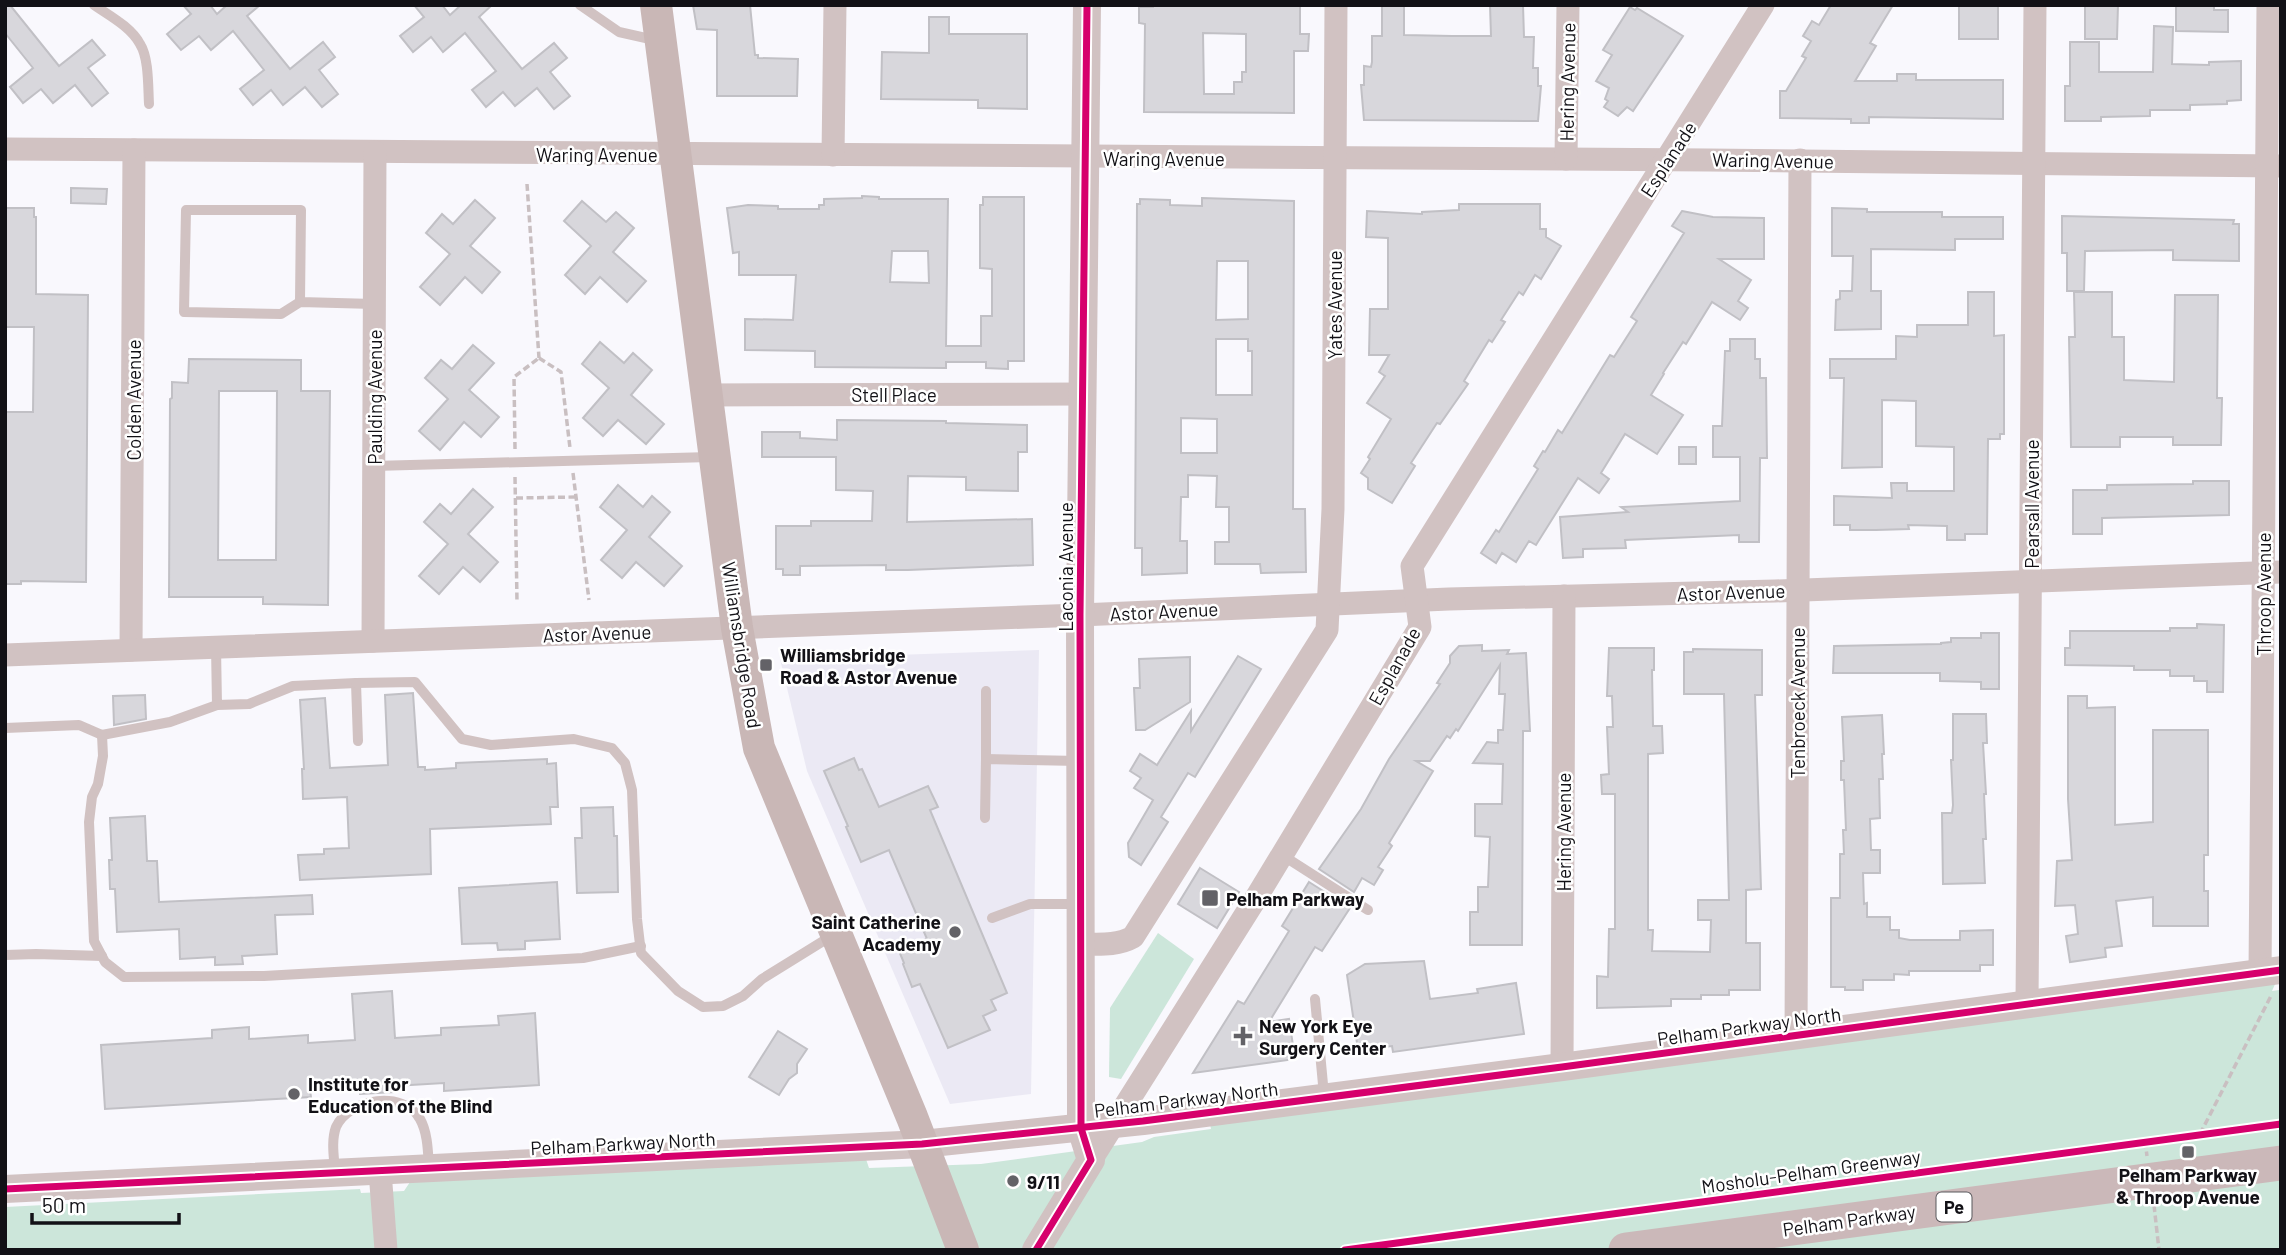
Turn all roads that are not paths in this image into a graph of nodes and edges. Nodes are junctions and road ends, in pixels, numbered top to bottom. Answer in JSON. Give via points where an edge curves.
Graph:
{"nodes":[{"id":1,"x":94,"y":5,"type":"edge"},
{"id":2,"x":580,"y":5,"type":"edge"},
{"id":3,"x":656,"y":5,"type":"edge"},
{"id":4,"x":835,"y":5,"type":"edge"},
{"id":5,"x":1087,"y":5,"type":"edge"},
{"id":6,"x":1336,"y":5,"type":"edge"},
{"id":7,"x":1569,"y":5,"type":"edge"},
{"id":8,"x":1763,"y":5,"type":"edge"},
{"id":9,"x":2035,"y":5,"type":"edge"},
{"id":10,"x":2268,"y":5,"type":"edge"},
{"id":11,"x":660,"y":41,"type":"junction"},
{"id":12,"x":149,"y":104,"type":"dead end"},
{"id":13,"x":5,"y":149,"type":"edge"},
{"id":14,"x":134,"y":150,"type":"junction"},
{"id":15,"x":375,"y":152,"type":"junction"},
{"id":16,"x":676,"y":154,"type":"junction"},
{"id":17,"x":834,"y":155,"type":"junction"},
{"id":18,"x":1084,"y":157,"type":"junction"},
{"id":19,"x":1335,"y":159,"type":"junction"},
{"id":20,"x":1566,"y":159,"type":"junction"},
{"id":21,"x":1667,"y":159,"type":"junction"},
{"id":22,"x":1800,"y":160,"type":"junction"},
{"id":23,"x":2033,"y":164,"type":"junction"},
{"id":24,"x":2273,"y":165,"type":"edge"},
{"id":25,"x":300,"y":302,"type":"junction"},
{"id":26,"x":374,"y":304,"type":"junction"},
{"id":27,"x":1082,"y":394,"type":"junction"},
{"id":28,"x":706,"y":395,"type":"junction"},
{"id":29,"x":714,"y":457,"type":"junction"},
{"id":30,"x":374,"y":467,"type":"junction"},
{"id":31,"x":2272,"y":573,"type":"edge"},
{"id":32,"x":2031,"y":581,"type":"junction"},
{"id":33,"x":1798,"y":590,"type":"junction"},
{"id":34,"x":1564,"y":596,"type":"junction"},
{"id":35,"x":1416,"y":600,"type":"junction"},
{"id":36,"x":1328,"y":604,"type":"junction"},
{"id":37,"x":1080,"y":615,"type":"junction"},
{"id":38,"x":737,"y":628,"type":"junction"},
{"id":39,"x":373,"y":641,"type":"junction"},
{"id":40,"x":216,"y":647,"type":"junction"},
{"id":41,"x":131,"y":650,"type":"junction"},
{"id":42,"x":5,"y":655,"type":"edge"},
{"id":43,"x":356,"y":683,"type":"junction"},
{"id":44,"x":986,"y":691,"type":"dead end"},
{"id":45,"x":217,"y":705,"type":"junction"},
{"id":46,"x":5,"y":728,"type":"edge"},
{"id":47,"x":102,"y":735,"type":"junction"},
{"id":48,"x":358,"y":741,"type":"dead end"},
{"id":49,"x":986,"y":759,"type":"junction"},
{"id":50,"x":1082,"y":761,"type":"junction"},
{"id":51,"x":985,"y":818,"type":"dead end"},
{"id":52,"x":1282,"y":855,"type":"junction"},
{"id":53,"x":1081,"y":904,"type":"junction"},
{"id":54,"x":1368,"y":910,"type":"dead end"},
{"id":55,"x":992,"y":918,"type":"dead end"},
{"id":56,"x":835,"y":933,"type":"junction"},
{"id":57,"x":1081,"y":944,"type":"junction"},
{"id":58,"x":640,"y":946,"type":"junction"},
{"id":59,"x":5,"y":955,"type":"edge"},
{"id":60,"x":102,"y":956,"type":"junction"},
{"id":61,"x":2271,"y":979,"type":"edge"},
{"id":62,"x":1315,"y":999,"type":"dead end"},
{"id":63,"x":2027,"y":1003,"type":"junction"},
{"id":64,"x":1796,"y":1036,"type":"junction"},
{"id":65,"x":1562,"y":1068,"type":"junction"},
{"id":66,"x":1324,"y":1098,"type":"junction"},
{"id":67,"x":1112,"y":1125,"type":"junction"},
{"id":68,"x":1081,"y":1128,"type":"junction"},
{"id":69,"x":922,"y":1144,"type":"junction"},
{"id":70,"x":1091,"y":1160,"type":"junction"},
{"id":71,"x":2281,"y":1163,"type":"edge"},
{"id":72,"x":429,"y":1168,"type":"junction"},
{"id":73,"x":380,"y":1171,"type":"junction"},
{"id":74,"x":335,"y":1174,"type":"junction"},
{"id":75,"x":5,"y":1189,"type":"edge"},
{"id":76,"x":386,"y":1250,"type":"edge"},
{"id":77,"x":963,"y":1250,"type":"edge"},
{"id":78,"x":1036,"y":1250,"type":"edge"},
{"id":79,"x":1626,"y":1250,"type":"edge"}],
"edges":[{"from":1,"to":12,"type":"lane","via":[[141,44]]},
{"from":2,"to":11,"type":"lane","via":[[619,32]]},
{"from":3,"to":11,"type":"main road","name":"Williamsbridge Road"},
{"from":4,"to":17,"type":"street"},
{"from":5,"to":18,"type":"street","name":"Laconia Avenue"},
{"from":6,"to":19,"type":"street","name":"Yates Avenue"},
{"from":7,"to":20,"type":"street","name":"Hering Avenue"},
{"from":8,"to":21,"type":"street","name":"Esplanade"},
{"from":9,"to":23,"type":"street","name":"Pearsall Avenue"},
{"from":10,"to":24,"type":"street","name":"Throop Avenue"},
{"from":11,"to":16,"type":"main road","name":"Williamsbridge Road"},
{"from":13,"to":14,"type":"street","name":"Waring Avenue"},
{"from":14,"to":15,"type":"street","name":"Waring Avenue"},
{"from":14,"to":41,"type":"street","name":"Colden Avenue"},
{"from":15,"to":16,"type":"street","name":"Waring Avenue"},
{"from":15,"to":26,"type":"street","name":"Paulding Avenue"},
{"from":16,"to":17,"type":"street","name":"Waring Avenue"},
{"from":16,"to":28,"type":"main road","name":"Williamsbridge Road"},
{"from":17,"to":18,"type":"street","name":"Waring Avenue"},
{"from":18,"to":19,"type":"street","name":"Waring Avenue"},
{"from":18,"to":27,"type":"street","name":"Laconia Avenue"},
{"from":19,"to":20,"type":"street","name":"Waring Avenue"},
{"from":19,"to":36,"type":"street","name":"Yates Avenue","via":[[1333,509]]},
{"from":20,"to":21,"type":"street","name":"Waring Avenue"},
{"from":21,"to":22,"type":"street","name":"Waring Avenue"},
{"from":21,"to":35,"type":"street","name":"Esplanade","via":[[1412,566]]},
{"from":22,"to":23,"type":"street","name":"Waring Avenue"},
{"from":22,"to":33,"type":"street","name":"Tenbroeck Avenue"},
{"from":23,"to":24,"type":"street","name":"Waring Avenue"},
{"from":23,"to":32,"type":"street","name":"Pearsall Avenue"},
{"from":24,"to":31,"type":"street","name":"Throop Avenue"},
{"from":25,"to":25,"type":"lane","via":[[301,211],[186,209],[184,312],[281,314]]},
{"from":25,"to":26,"type":"lane"},
{"from":26,"to":30,"type":"street","name":"Paulding Avenue"},
{"from":27,"to":28,"type":"street","name":"Stell Place"},
{"from":27,"to":37,"type":"street","name":"Laconia Avenue"},
{"from":28,"to":29,"type":"main road","name":"Williamsbridge Road"},
{"from":29,"to":30,"type":"lane"},
{"from":29,"to":38,"type":"main road","name":"Williamsbridge Road"},
{"from":30,"to":39,"type":"street","name":"Paulding Avenue"},
{"from":31,"to":32,"type":"street","name":"Astor Avenue"},
{"from":31,"to":61,"type":"street","name":"Throop Avenue"},
{"from":32,"to":33,"type":"street","name":"Astor Avenue"},
{"from":32,"to":63,"type":"street","name":"Pearsall Avenue"},
{"from":33,"to":34,"type":"street","name":"Astor Avenue"},
{"from":33,"to":64,"type":"street","name":"Tenbroeck Avenue"},
{"from":34,"to":35,"type":"street","name":"Astor Avenue"},
{"from":34,"to":65,"type":"street","name":"Hering Avenue"},
{"from":35,"to":36,"type":"street","name":"Astor Avenue"},
{"from":35,"to":52,"type":"street","name":"Esplanade","via":[[1420,627]]},
{"from":36,"to":37,"type":"street","name":"Astor Avenue"},
{"from":36,"to":57,"type":"street","via":[[1327,630],[1133,937],[1111,944]]},
{"from":37,"to":38,"type":"street","name":"Astor Avenue"},
{"from":37,"to":50,"type":"street","name":"Laconia Avenue"},
{"from":38,"to":39,"type":"street","name":"Astor Avenue"},
{"from":38,"to":56,"type":"main road","name":"Williamsbridge Road","via":[[759,748]]},
{"from":39,"to":40,"type":"street","name":"Astor Avenue"},
{"from":40,"to":41,"type":"street","name":"Astor Avenue"},
{"from":40,"to":45,"type":"lane"},
{"from":41,"to":42,"type":"street","name":"Astor Avenue"},
{"from":43,"to":45,"type":"lane","via":[[293,686],[249,704]]},
{"from":43,"to":48,"type":"lane"},
{"from":43,"to":58,"type":"lane","via":[[415,682],[462,738],[491,745],[575,738],[612,748],[625,763],[632,790]]},
{"from":44,"to":49,"type":"lane"},
{"from":45,"to":47,"type":"lane","via":[[170,722]]},
{"from":46,"to":47,"type":"lane","via":[[79,725]]},
{"from":47,"to":60,"type":"lane","via":[[103,756],[89,822],[94,941]]},
{"from":49,"to":50,"type":"lane"},
{"from":49,"to":51,"type":"lane"},
{"from":50,"to":53,"type":"street","name":"Laconia Avenue"},
{"from":52,"to":54,"type":"lane"},
{"from":52,"to":67,"type":"street","name":"Esplanade"},
{"from":53,"to":55,"type":"lane","via":[[1030,904]]},
{"from":53,"to":57,"type":"street","name":"Laconia Avenue"},
{"from":56,"to":58,"type":"lane","via":[[723,1006],[703,1007],[678,992],[641,953]]},
{"from":56,"to":69,"type":"main road","name":"Williamsbridge Road"},
{"from":57,"to":68,"type":"street","name":"Laconia Avenue"},
{"from":58,"to":60,"type":"lane","via":[[583,958],[264,975],[124,977]]},
{"from":59,"to":60,"type":"lane"},
{"from":61,"to":63,"type":"street","name":"Pelham Parkway North"},
{"from":62,"to":66,"type":"lane"},
{"from":63,"to":64,"type":"street","name":"Pelham Parkway North"},
{"from":64,"to":65,"type":"street","name":"Pelham Parkway North"},
{"from":65,"to":66,"type":"street","name":"Pelham Parkway North"},
{"from":66,"to":67,"type":"street","name":"Pelham Parkway North"},
{"from":67,"to":68,"type":"street","name":"Pelham Parkway North"},
{"from":67,"to":70,"type":"street","name":"Esplanade"},
{"from":68,"to":69,"type":"street","name":"Pelham Parkway North"},
{"from":68,"to":70,"type":"street","name":"Laconia Avenue"},
{"from":69,"to":72,"type":"street","name":"Pelham Parkway North"},
{"from":69,"to":77,"type":"main road","name":"Williamsbridge Road"},
{"from":70,"to":78,"type":"street","name":"Esplanade"},
{"from":71,"to":79,"type":"main road","name":"Pelham Parkway","number":"Pe"},
{"from":72,"to":73,"type":"street","name":"Pelham Parkway North"},
{"from":72,"to":74,"type":"lane","via":[[420,1119],[405,1106],[385,1101],[360,1105],[337,1125]]},
{"from":73,"to":74,"type":"street","name":"Pelham Parkway North"},
{"from":73,"to":76,"type":"street"},
{"from":74,"to":75,"type":"street","name":"Pelham Parkway North"}]}
